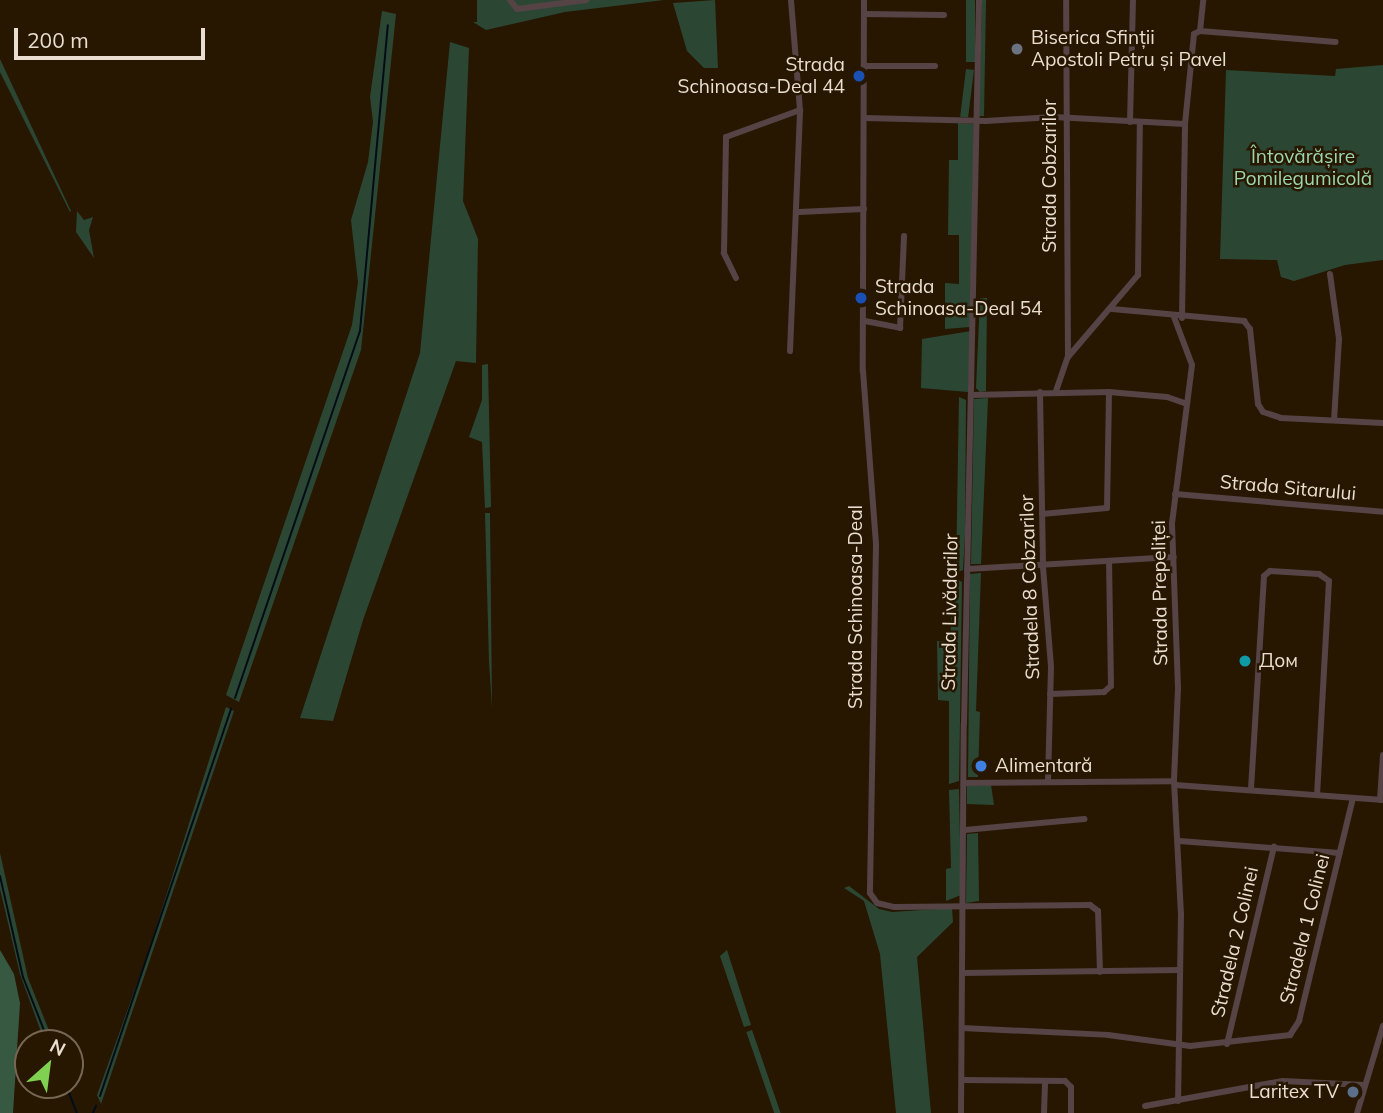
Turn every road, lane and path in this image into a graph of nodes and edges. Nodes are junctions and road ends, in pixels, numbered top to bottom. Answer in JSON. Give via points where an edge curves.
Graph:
{"nodes":[{"id":1,"x":510,"y":0,"type":"edge"},
{"id":2,"x":586,"y":0,"type":"edge"},
{"id":3,"x":790,"y":0,"type":"edge"},
{"id":4,"x":864,"y":0,"type":"edge"},
{"id":5,"x":979,"y":0,"type":"edge"},
{"id":6,"x":1066,"y":0,"type":"edge"},
{"id":7,"x":1133,"y":0,"type":"edge"},
{"id":8,"x":1203,"y":0,"type":"edge"},
{"id":9,"x":864,"y":14,"type":"junction"},
{"id":10,"x":944,"y":15,"type":"dead end"},
{"id":11,"x":1200,"y":31,"type":"junction"},
{"id":12,"x":1336,"y":42,"type":"dead end"},
{"id":13,"x":864,"y":65,"type":"junction"},
{"id":14,"x":935,"y":66,"type":"dead end"},
{"id":15,"x":800,"y":110,"type":"junction"},
{"id":16,"x":864,"y":118,"type":"junction"},
{"id":17,"x":1066,"y":119,"type":"junction"},
{"id":18,"x":977,"y":121,"type":"junction"},
{"id":19,"x":1130,"y":122,"type":"junction"},
{"id":20,"x":1140,"y":122,"type":"junction"},
{"id":21,"x":1185,"y":124,"type":"junction"},
{"id":22,"x":864,"y":209,"type":"junction"},
{"id":23,"x":799,"y":212,"type":"junction"},
{"id":24,"x":904,"y":236,"type":"dead end"},
{"id":25,"x":1330,"y":274,"type":"dead end"},
{"id":26,"x":736,"y":278,"type":"dead end"},
{"id":27,"x":1112,"y":309,"type":"junction"},
{"id":28,"x":1178,"y":317,"type":"junction"},
{"id":29,"x":865,"y":321,"type":"junction"},
{"id":30,"x":790,"y":351,"type":"dead end"},
{"id":31,"x":1068,"y":357,"type":"junction"},
{"id":32,"x":1055,"y":391,"type":"junction"},
{"id":33,"x":1040,"y":392,"type":"junction"},
{"id":34,"x":1109,"y":392,"type":"junction"},
{"id":35,"x":971,"y":395,"type":"junction"},
{"id":36,"x":1187,"y":404,"type":"junction"},
{"id":37,"x":1334,"y":420,"type":"junction"},
{"id":38,"x":1383,"y":423,"type":"edge"},
{"id":39,"x":1177,"y":481,"type":"junction"},
{"id":40,"x":1175,"y":494,"type":"junction"},
{"id":41,"x":1191,"y":495,"type":"junction"},
{"id":42,"x":1383,"y":512,"type":"edge"},
{"id":43,"x":1042,"y":514,"type":"junction"},
{"id":44,"x":1174,"y":557,"type":"junction"},
{"id":45,"x":1109,"y":561,"type":"junction"},
{"id":46,"x":1043,"y":567,"type":"junction"},
{"id":47,"x":967,"y":569,"type":"junction"},
{"id":48,"x":1050,"y":694,"type":"junction"},
{"id":49,"x":1383,"y":755,"type":"edge"},
{"id":50,"x":1048,"y":781,"type":"junction"},
{"id":51,"x":964,"y":783,"type":"junction"},
{"id":52,"x":1174,"y":783,"type":"junction"},
{"id":53,"x":1251,"y":789,"type":"junction"},
{"id":54,"x":1317,"y":795,"type":"junction"},
{"id":55,"x":1353,"y":798,"type":"junction"},
{"id":56,"x":1381,"y":800,"type":"edge"},
{"id":57,"x":1084,"y":819,"type":"dead end"},
{"id":58,"x":965,"y":830,"type":"junction"},
{"id":59,"x":1180,"y":841,"type":"junction"},
{"id":60,"x":1274,"y":847,"type":"junction"},
{"id":61,"x":1340,"y":853,"type":"junction"},
{"id":62,"x":963,"y":905,"type":"junction"},
{"id":63,"x":1180,"y":970,"type":"junction"},
{"id":64,"x":1100,"y":972,"type":"junction"},
{"id":65,"x":963,"y":973,"type":"junction"},
{"id":66,"x":1383,"y":1026,"type":"edge"},
{"id":67,"x":962,"y":1028,"type":"junction"},
{"id":68,"x":1177,"y":1044,"type":"junction"},
{"id":69,"x":1227,"y":1044,"type":"junction"},
{"id":70,"x":962,"y":1080,"type":"junction"},
{"id":71,"x":1045,"y":1081,"type":"junction"},
{"id":72,"x":1364,"y":1085,"type":"junction"},
{"id":73,"x":1178,"y":1101,"type":"junction"},
{"id":74,"x":1145,"y":1106,"type":"dead end"},
{"id":75,"x":961,"y":1113,"type":"edge"},
{"id":76,"x":1044,"y":1113,"type":"edge"},
{"id":77,"x":1071,"y":1113,"type":"edge"},
{"id":78,"x":1357,"y":1113,"type":"edge"}],
"edges":[{"from":1,"to":2,"type":"street","via":[[517,9]]},
{"from":3,"to":15,"type":"street"},
{"from":4,"to":9,"type":"street","name":"Strada Schinoasa-Deal"},
{"from":5,"to":18,"type":"street","name":"Strada Livădarilor"},
{"from":6,"to":17,"type":"street","name":"Strada Cobzarilor"},
{"from":7,"to":19,"type":"street"},
{"from":8,"to":11,"type":"street","name":"Strada Prepeliței"},
{"from":9,"to":10,"type":"street"},
{"from":9,"to":13,"type":"street","name":"Strada Schinoasa-Deal"},
{"from":11,"to":12,"type":"street"},
{"from":11,"to":21,"type":"street","name":"Strada Prepeliței","via":[[1194,34]]},
{"from":13,"to":14,"type":"street"},
{"from":13,"to":16,"type":"street","name":"Strada Schinoasa-Deal"},
{"from":15,"to":23,"type":"street"},
{"from":15,"to":26,"type":"street","via":[[726,137],[724,253]]},
{"from":16,"to":18,"type":"street"},
{"from":16,"to":22,"type":"street","name":"Strada Schinoasa-Deal"},
{"from":17,"to":18,"type":"street"},
{"from":17,"to":19,"type":"street"},
{"from":17,"to":31,"type":"street","name":"Strada Cobzarilor"},
{"from":18,"to":35,"type":"street","name":"Strada Livădarilor"},
{"from":19,"to":20,"type":"street"},
{"from":20,"to":21,"type":"street"},
{"from":20,"to":27,"type":"street","via":[[1139,270]]},
{"from":21,"to":28,"type":"street","name":"Strada Prepeliței"},
{"from":22,"to":23,"type":"street"},
{"from":22,"to":29,"type":"street","name":"Strada Schinoasa-Deal"},
{"from":23,"to":30,"type":"street"},
{"from":24,"to":29,"type":"street","via":[[900,328]]},
{"from":25,"to":37,"type":"street","via":[[1339,338]]},
{"from":27,"to":28,"type":"street"},
{"from":27,"to":31,"type":"street"},
{"from":28,"to":36,"type":"street","name":"Strada Prepeliței","via":[[1192,366]]},
{"from":28,"to":37,"type":"street","via":[[1248,323],[1258,404],[1263,412],[1281,418]]},
{"from":29,"to":62,"type":"street","name":"Strada Schinoasa-Deal","via":[[863,371],[876,545],[870,893],[888,907]]},
{"from":31,"to":32,"type":"street","name":"Strada Cobzarilor"},
{"from":32,"to":33,"type":"street"},
{"from":32,"to":34,"type":"street"},
{"from":33,"to":35,"type":"street"},
{"from":33,"to":43,"type":"street","name":"Stradela 8 Cobzarilor"},
{"from":34,"to":36,"type":"street","via":[[1167,397]]},
{"from":34,"to":43,"type":"street","via":[[1109,506],[1104,511]]},
{"from":35,"to":47,"type":"street","name":"Strada Livădarilor"},
{"from":36,"to":39,"type":"street","name":"Strada Prepeliței"},
{"from":37,"to":38,"type":"street"},
{"from":39,"to":40,"type":"street","name":"Strada Prepeliței"},
{"from":39,"to":41,"type":"street","name":"Strada Sitarului"},
{"from":40,"to":41,"type":"street","name":"Strada Sitarului"},
{"from":40,"to":44,"type":"street","name":"Strada Prepeliței"},
{"from":41,"to":42,"type":"street","name":"Strada Sitarului"},
{"from":43,"to":46,"type":"street","name":"Stradela 8 Cobzarilor"},
{"from":44,"to":45,"type":"street"},
{"from":44,"to":52,"type":"street","name":"Strada Prepeliței","via":[[1178,688]]},
{"from":45,"to":46,"type":"street"},
{"from":45,"to":48,"type":"street","via":[[1111,686],[1104,692]]},
{"from":46,"to":47,"type":"street"},
{"from":46,"to":48,"type":"street","name":"Stradela 8 Cobzarilor"},
{"from":47,"to":51,"type":"street","name":"Strada Livădarilor"},
{"from":48,"to":50,"type":"street","name":"Stradela 8 Cobzarilor"},
{"from":49,"to":56,"type":"street"},
{"from":50,"to":51,"type":"street"},
{"from":50,"to":52,"type":"street"},
{"from":51,"to":58,"type":"street","name":"Strada Livădarilor"},
{"from":52,"to":53,"type":"street"},
{"from":52,"to":59,"type":"street","name":"Strada Prepeliței"},
{"from":53,"to":54,"type":"street"},
{"from":53,"to":54,"type":"street","via":[[1265,574],[1319,574],[1329,580]]},
{"from":54,"to":55,"type":"street"},
{"from":55,"to":56,"type":"street"},
{"from":55,"to":61,"type":"street","name":"Stradela 1 Colinei"},
{"from":57,"to":58,"type":"street"},
{"from":58,"to":62,"type":"street","name":"Strada Livădarilor"},
{"from":59,"to":60,"type":"street"},
{"from":59,"to":63,"type":"street","name":"Strada Prepeliței"},
{"from":60,"to":61,"type":"street"},
{"from":60,"to":69,"type":"street","name":"Stradela 2 Colinei"},
{"from":61,"to":69,"type":"street","name":"Stradela 1 Colinei","via":[[1297,1027],[1284,1037]]},
{"from":62,"to":64,"type":"street","via":[[1094,907]]},
{"from":62,"to":65,"type":"street","name":"Strada Livădarilor"},
{"from":63,"to":64,"type":"street"},
{"from":63,"to":68,"type":"street","name":"Strada Prepeliței"},
{"from":64,"to":65,"type":"street"},
{"from":65,"to":67,"type":"street","name":"Strada Livădarilor"},
{"from":66,"to":72,"type":"street"},
{"from":67,"to":68,"type":"street","via":[[1108,1035]]},
{"from":67,"to":70,"type":"street","name":"Strada Livădarilor"},
{"from":68,"to":69,"type":"street","name":"Stradela 1 Colinei"},
{"from":68,"to":73,"type":"street","name":"Strada Prepeliței"},
{"from":70,"to":71,"type":"street"},
{"from":70,"to":75,"type":"street","name":"Strada Livădarilor"},
{"from":71,"to":76,"type":"street"},
{"from":71,"to":77,"type":"street","via":[[1069,1084]]},
{"from":72,"to":73,"type":"street","via":[[1283,1081]]},
{"from":72,"to":78,"type":"street"},
{"from":73,"to":74,"type":"street"}]}
